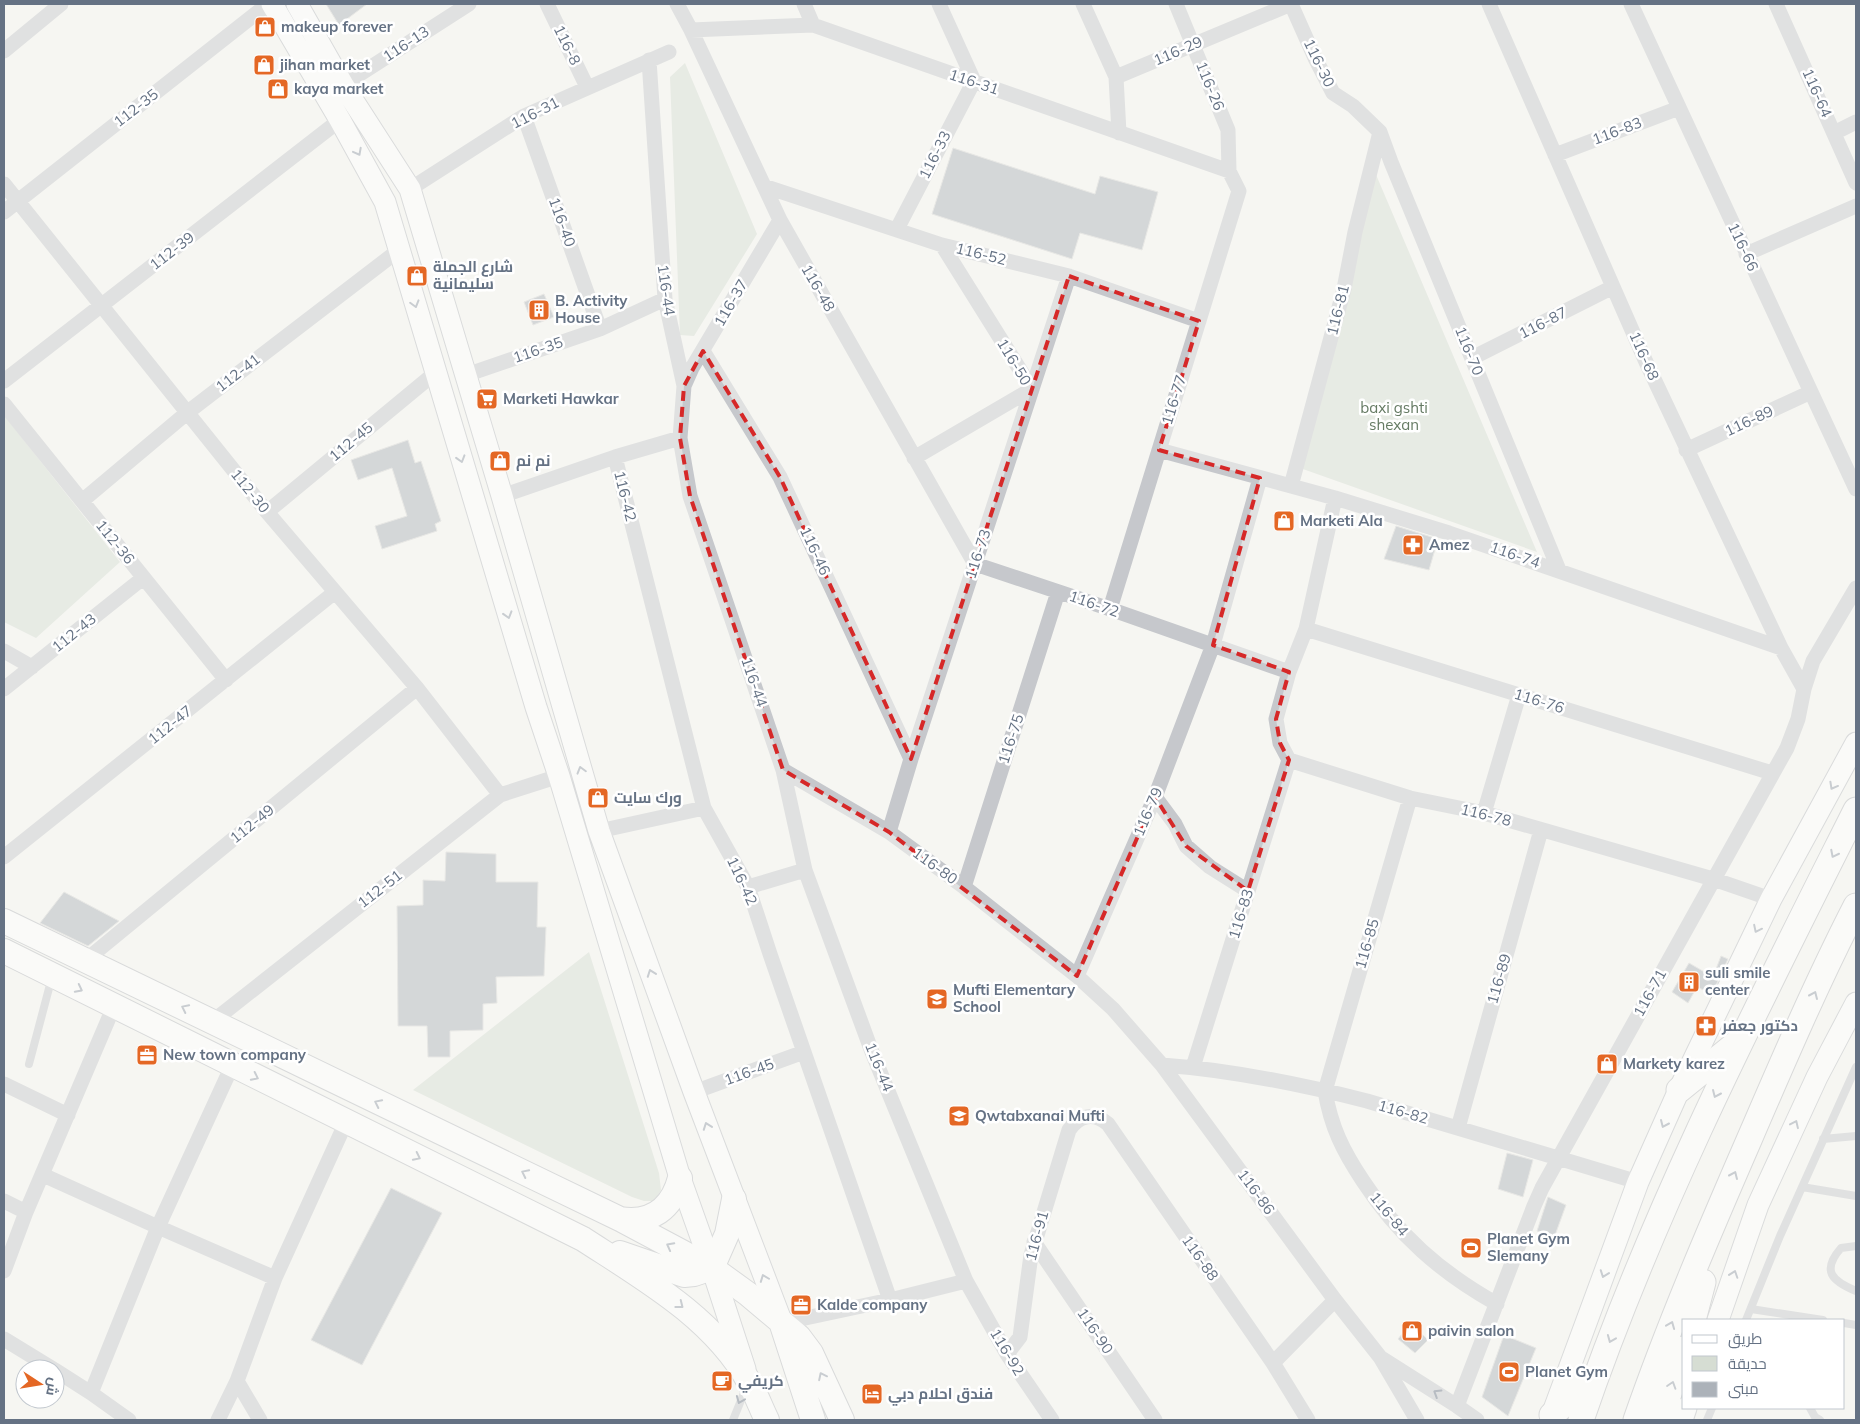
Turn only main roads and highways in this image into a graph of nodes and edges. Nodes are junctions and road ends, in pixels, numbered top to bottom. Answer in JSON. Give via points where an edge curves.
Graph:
{"nodes":[{"id":1,"x":272,"y":4,"type":"edge"},
{"id":2,"x":297,"y":4,"type":"edge"},
{"id":3,"x":561,"y":700,"type":"junction"},
{"id":4,"x":536,"y":707,"type":"junction"},
{"id":5,"x":1856,"y":743,"type":"edge"},
{"id":6,"x":1856,"y":810,"type":"edge"},
{"id":7,"x":1856,"y":906,"type":"edge"},
{"id":8,"x":4,"y":921,"type":"edge"},
{"id":9,"x":4,"y":951,"type":"edge"},
{"id":10,"x":1856,"y":1003,"type":"edge"},
{"id":11,"x":1741,"y":1040,"type":"junction"},
{"id":12,"x":1679,"y":1090,"type":"junction"},
{"id":13,"x":405,"y":1116,"type":"junction"},
{"id":14,"x":392,"y":1145,"type":"junction"},
{"id":15,"x":680,"y":1178,"type":"junction"},
{"id":16,"x":734,"y":1199,"type":"junction"},
{"id":17,"x":1719,"y":1210,"type":"junction"},
{"id":18,"x":620,"y":1219,"type":"junction"},
{"id":19,"x":583,"y":1239,"type":"junction"},
{"id":20,"x":712,"y":1268,"type":"junction"},
{"id":21,"x":1693,"y":1319,"type":"edge"},
{"id":22,"x":1718,"y":1319,"type":"edge"},
{"id":23,"x":782,"y":1323,"type":"junction"},
{"id":24,"x":1682,"y":1355,"type":"edge"},
{"id":25,"x":1596,"y":1375,"type":"junction"},
{"id":26,"x":749,"y":1381,"type":"junction"},
{"id":27,"x":842,"y":1417,"type":"edge"},
{"id":28,"x":1551,"y":1418,"type":"edge"},
{"id":29,"x":767,"y":1420,"type":"edge"},
{"id":30,"x":813,"y":1420,"type":"edge"},
{"id":31,"x":1581,"y":1420,"type":"edge"},
{"id":32,"x":1636,"y":1420,"type":"edge"},
{"id":33,"x":1660,"y":1420,"type":"edge"}],
"edges":[{"from":1,"to":4,"type":"main road","one_way":true,"via":[[385,202]]},
{"from":2,"to":3,"type":"main road","via":[[343,85],[410,189]]},
{"from":3,"to":4,"type":"main road"},
{"from":16,"to":3,"type":"main road","one_way":true,"via":[[599,831]]},
{"from":4,"to":15,"type":"main road"},
{"from":5,"to":12,"type":"main road","one_way":true,"via":[[1771,899]]},
{"from":6,"to":11,"type":"highway","one_way":true},
{"from":17,"to":7,"type":"highway","one_way":true,"via":[[1796,1033]]},
{"from":13,"to":8,"type":"main road","one_way":true},
{"from":9,"to":14,"type":"main road","one_way":true},
{"from":22,"to":10,"type":"main road","one_way":true,"via":[[1758,1204],[1817,1077]]},
{"from":11,"to":12,"type":"highway"},
{"from":11,"to":25,"type":"highway","one_way":true,"via":[[1653,1234]]},
{"from":12,"to":28,"type":"main road","one_way":true,"via":[[1638,1182]]},
{"from":13,"to":14,"type":"main road"},
{"from":18,"to":13,"type":"main road","one_way":true},
{"from":14,"to":19,"type":"main road","one_way":true},
{"from":15,"to":18,"type":"main road","via":[[672,1200],[664,1209],[643,1219]]},
{"from":15,"to":20,"type":"main road"},
{"from":16,"to":20,"type":"main road","via":[[728,1234]]},
{"from":23,"to":16,"type":"main road","one_way":true},
{"from":17,"to":21,"type":"highway"},
{"from":32,"to":17,"type":"highway","one_way":true,"via":[[1653,1370]]},
{"from":20,"to":18,"type":"main road","one_way":true},
{"from":19,"to":20,"type":"main road","via":[[679,1274],[694,1274]]},
{"from":19,"to":26,"type":"main road","one_way":true,"via":[[686,1309],[730,1355]]},
{"from":20,"to":23,"type":"main road"},
{"from":20,"to":26,"type":"main road"},
{"from":27,"to":23,"type":"main road","one_way":true,"via":[[805,1345]]},
{"from":23,"to":30,"type":"main road"},
{"from":33,"to":24,"type":"highway","one_way":true},
{"from":25,"to":28,"type":"highway"},
{"from":25,"to":31,"type":"highway"},
{"from":26,"to":29,"type":"main road"}]}
